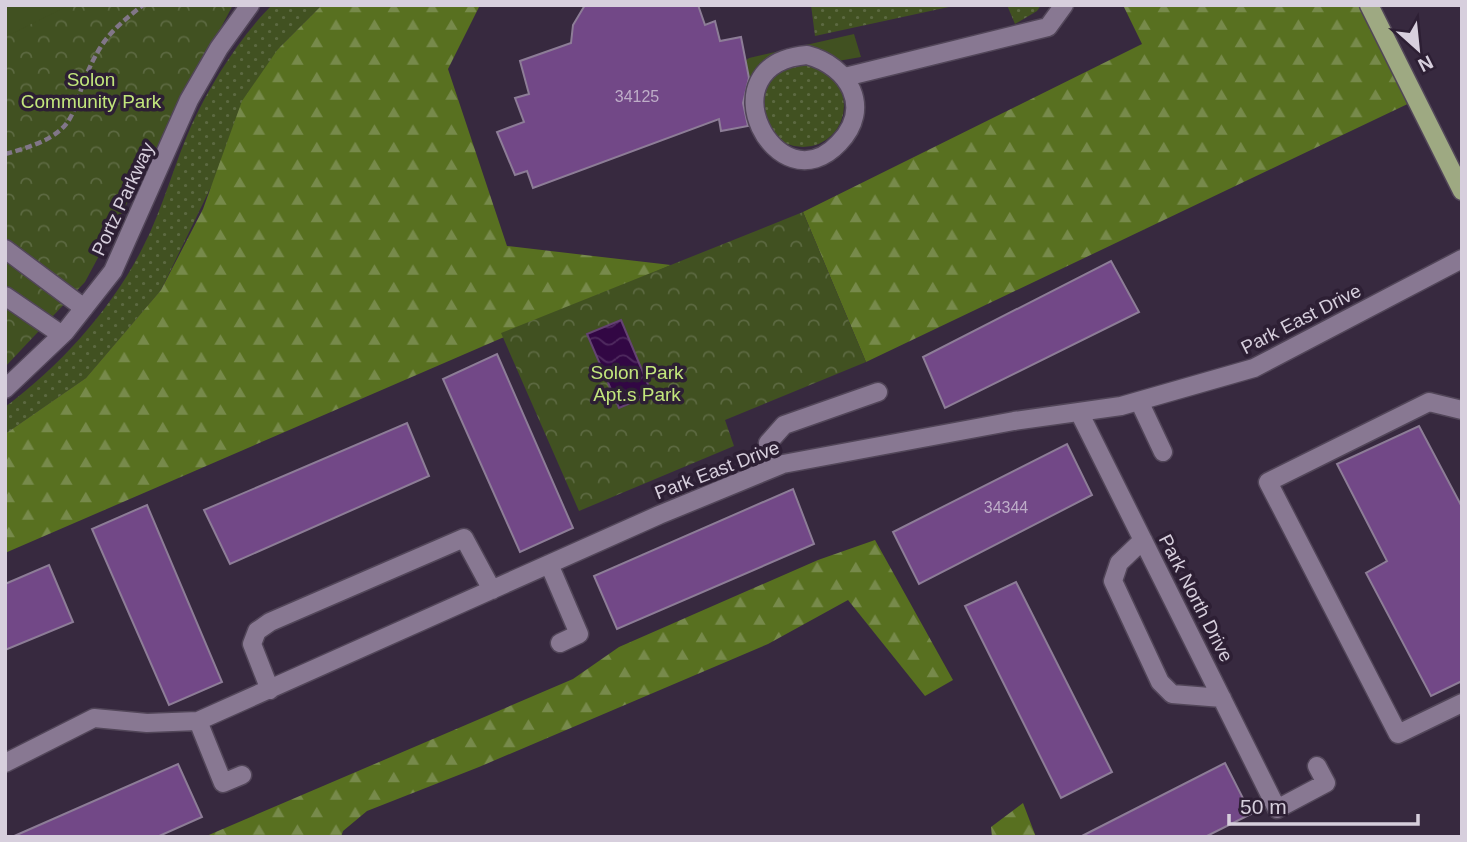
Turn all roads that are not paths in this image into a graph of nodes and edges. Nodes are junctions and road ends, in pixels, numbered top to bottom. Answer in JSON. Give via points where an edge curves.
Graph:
{"nodes":[{"id":1,"x":250,"y":5,"type":"edge"},
{"id":2,"x":1064,"y":5,"type":"edge"},
{"id":3,"x":1369,"y":5,"type":"edge"},
{"id":4,"x":845,"y":77,"type":"junction"},
{"id":5,"x":1462,"y":191,"type":"edge"},
{"id":6,"x":5,"y":249,"type":"edge"},
{"id":7,"x":1462,"y":259,"type":"edge"},
{"id":8,"x":5,"y":296,"type":"edge"},
{"id":9,"x":84,"y":308,"type":"junction"},
{"id":10,"x":62,"y":335,"type":"junction"},
{"id":11,"x":5,"y":389,"type":"edge"},
{"id":12,"x":878,"y":392,"type":"dead end"},
{"id":13,"x":1139,"y":401,"type":"junction"},
{"id":14,"x":1462,"y":410,"type":"edge"},
{"id":15,"x":1079,"y":412,"type":"junction"},
{"id":16,"x":1163,"y":452,"type":"dead end"},
{"id":17,"x":773,"y":468,"type":"junction"},
{"id":18,"x":1143,"y":540,"type":"junction"},
{"id":19,"x":550,"y":564,"type":"junction"},
{"id":20,"x":492,"y":590,"type":"junction"},
{"id":21,"x":560,"y":643,"type":"dead end"},
{"id":22,"x":270,"y":690,"type":"junction"},
{"id":23,"x":1222,"y":698,"type":"junction"},
{"id":24,"x":1462,"y":703,"type":"edge"},
{"id":25,"x":198,"y":721,"type":"junction"},
{"id":26,"x":5,"y":762,"type":"edge"},
{"id":27,"x":1317,"y":766,"type":"dead end"},
{"id":28,"x":242,"y":775,"type":"dead end"}],
"edges":[{"from":1,"to":9,"type":"street","name":"Portz Parkway","via":[[189,100],[113,271]]},
{"from":2,"to":4,"type":"street","via":[[1048,27]]},
{"from":3,"to":5,"type":"main road"},
{"from":4,"to":4,"type":"street","via":[[854,98],[854,116],[838,145],[806,159],[773,149],[765,138],[756,103],[755,89],[762,74],[783,60],[807,55],[824,59]]},
{"from":6,"to":9,"type":"street"},
{"from":7,"to":13,"type":"street","name":"Park East Drive","via":[[1254,368]]},
{"from":8,"to":10,"type":"street"},
{"from":9,"to":10,"type":"street","name":"Portz Parkway"},
{"from":10,"to":11,"type":"street","name":"Portz Parkway"},
{"from":12,"to":17,"type":"street","via":[[784,425],[768,443]]},
{"from":13,"to":15,"type":"street","name":"Park East Drive"},
{"from":13,"to":16,"type":"street"},
{"from":14,"to":24,"type":"street","via":[[1429,402],[1268,482],[1398,734]]},
{"from":15,"to":17,"type":"street","name":"Park East Drive","via":[[948,432]]},
{"from":15,"to":18,"type":"street","name":"Park North Drive"},
{"from":17,"to":19,"type":"street","name":"Park East Drive"},
{"from":18,"to":23,"type":"street","name":"Park North Drive"},
{"from":18,"to":23,"type":"street","via":[[1119,563],[1113,581],[1160,682],[1172,694]]},
{"from":19,"to":20,"type":"street","name":"Park East Drive"},
{"from":19,"to":21,"type":"street","via":[[579,634]]},
{"from":20,"to":22,"type":"street","name":"Park East Drive"},
{"from":20,"to":22,"type":"street","via":[[464,538],[270,622],[257,631],[252,645]]},
{"from":22,"to":25,"type":"street","name":"Park East Drive"},
{"from":23,"to":27,"type":"street","name":"Park North Drive","via":[[1278,809],[1326,783]]},
{"from":25,"to":26,"type":"street","name":"Park East Drive","via":[[94,718]]},
{"from":25,"to":28,"type":"street","via":[[223,783]]}]}
